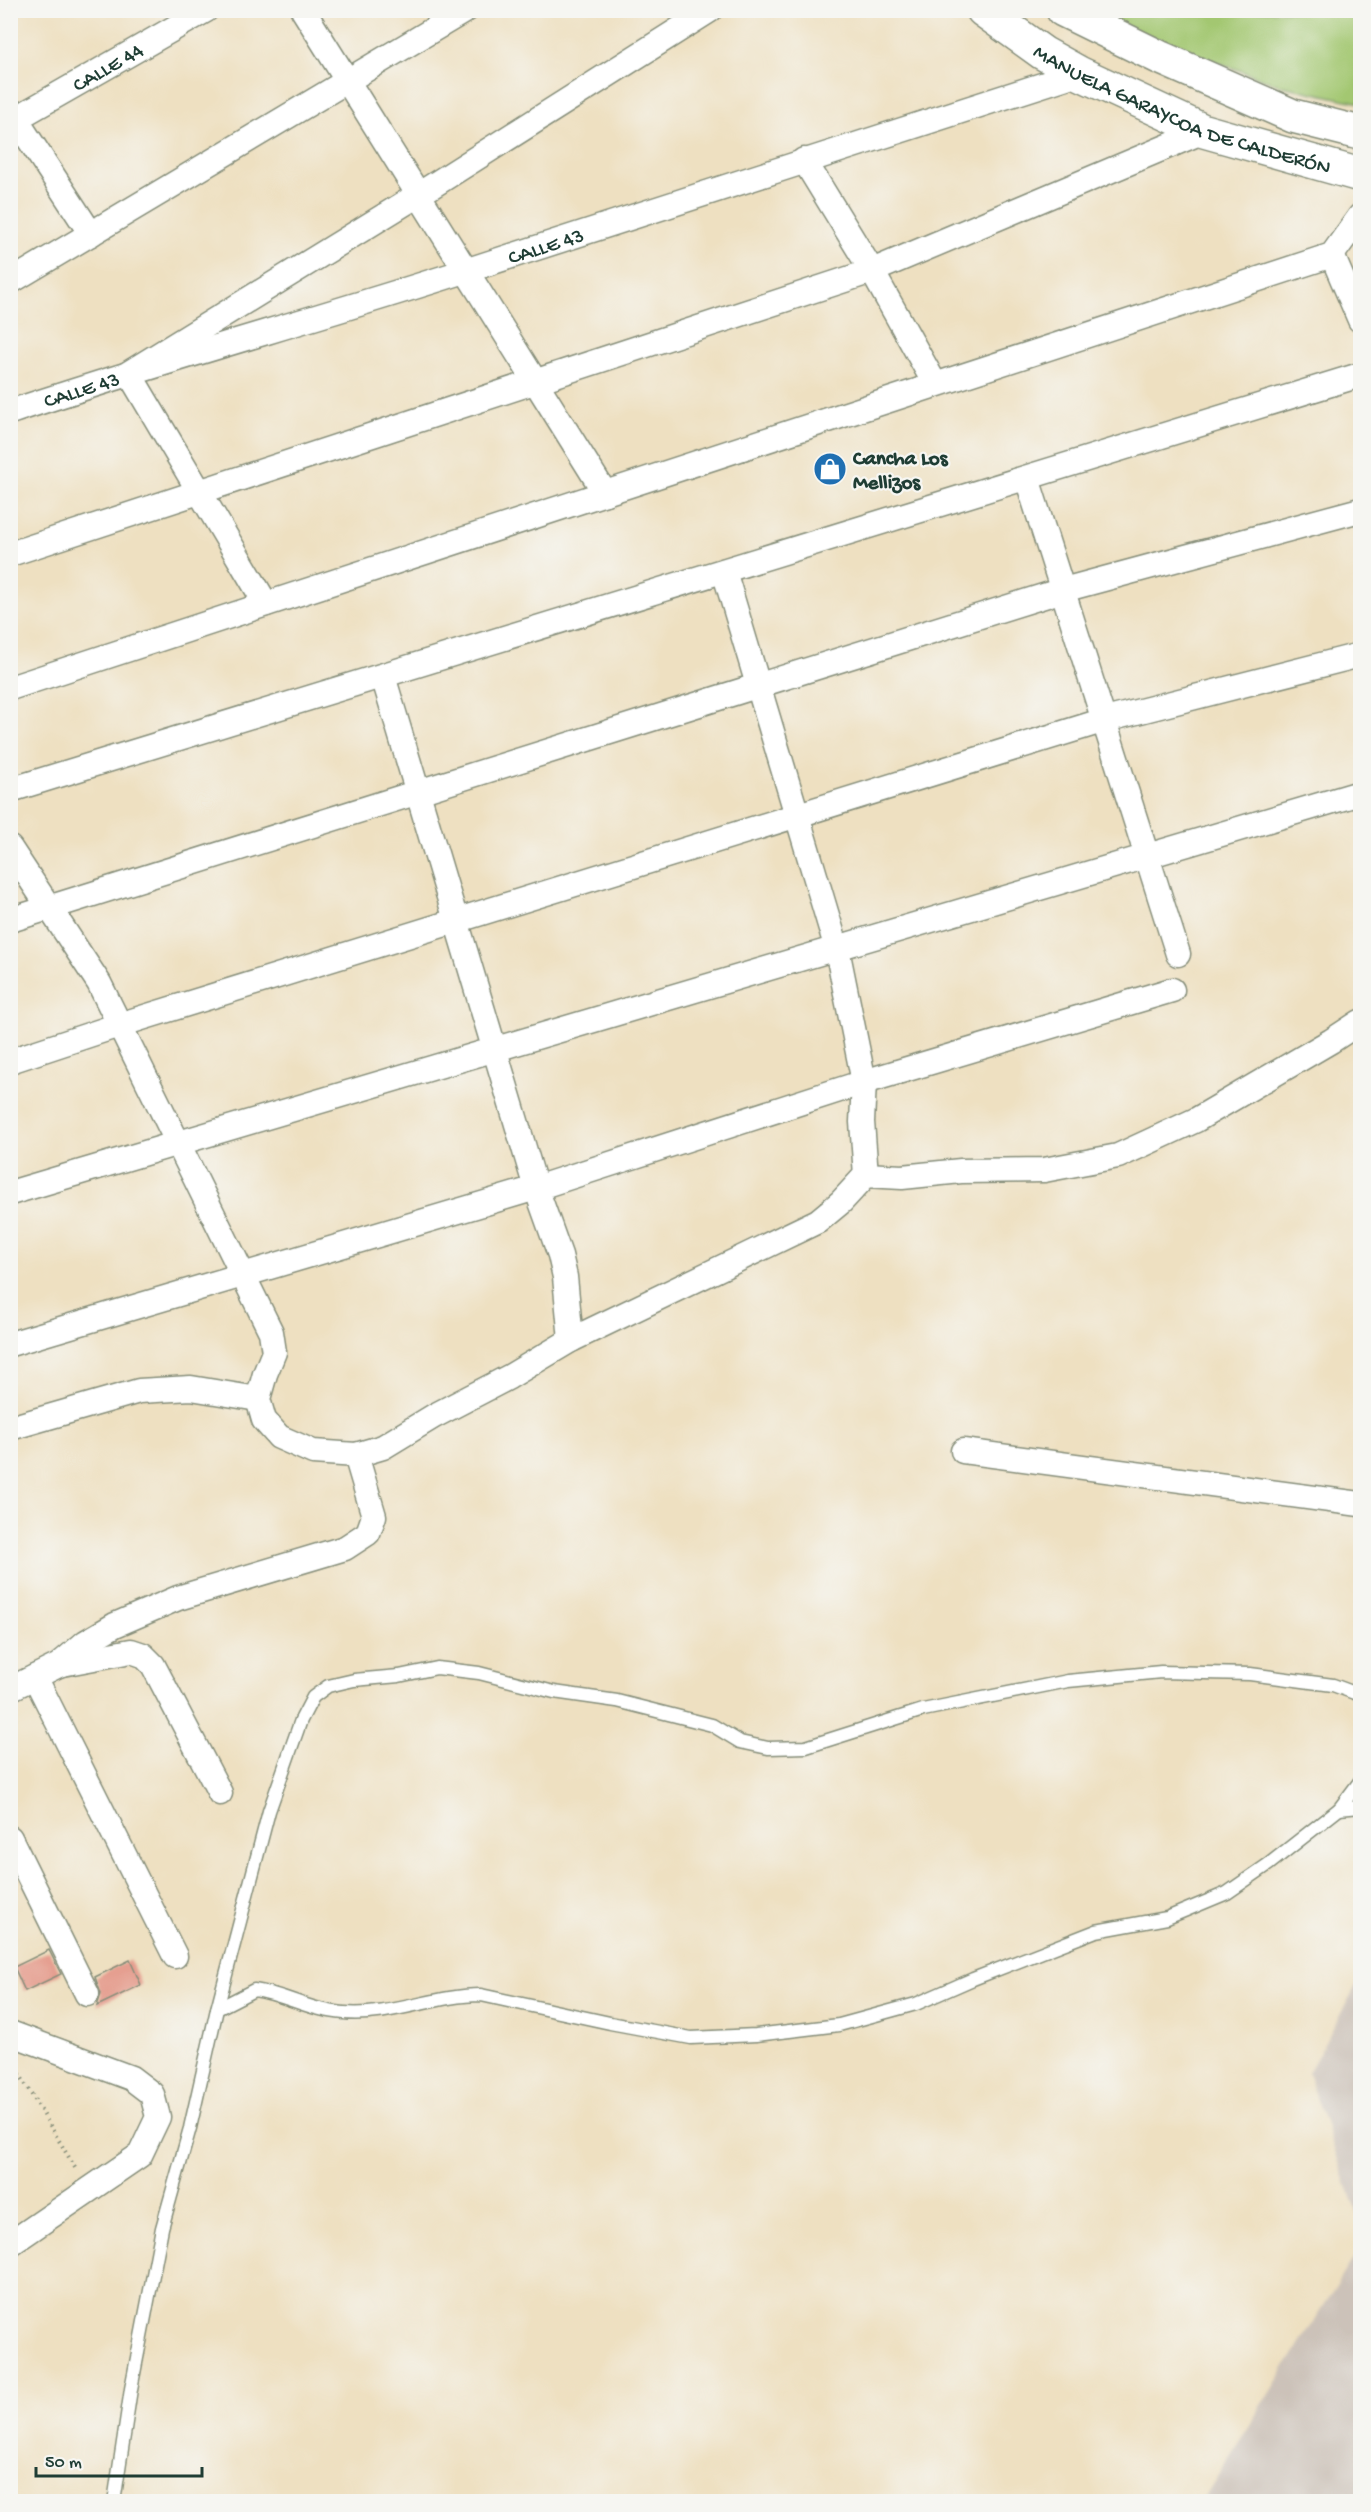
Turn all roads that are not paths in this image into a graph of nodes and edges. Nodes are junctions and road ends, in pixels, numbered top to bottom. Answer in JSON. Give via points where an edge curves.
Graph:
{"nodes":[{"id":1,"x":206,"y":10,"type":"edge"},
{"id":2,"x":303,"y":10,"type":"edge"},
{"id":3,"x":466,"y":10,"type":"edge"},
{"id":4,"x":710,"y":10,"type":"edge"},
{"id":5,"x":983,"y":10,"type":"edge"},
{"id":6,"x":1063,"y":10,"type":"edge"},
{"id":7,"x":1079,"y":73,"type":"junction"},
{"id":8,"x":347,"y":81,"type":"junction"},
{"id":9,"x":12,"y":117,"type":"edge"},
{"id":10,"x":1204,"y":131,"type":"junction"},
{"id":11,"x":1360,"y":133,"type":"edge"},
{"id":12,"x":804,"y":160,"type":"junction"},
{"id":13,"x":1360,"y":175,"type":"edge"},
{"id":14,"x":418,"y":195,"type":"junction"},
{"id":15,"x":1360,"y":216,"type":"edge"},
{"id":16,"x":91,"y":234,"type":"junction"},
{"id":17,"x":1332,"y":255,"type":"junction"},
{"id":18,"x":465,"y":271,"type":"junction"},
{"id":19,"x":872,"y":271,"type":"junction"},
{"id":20,"x":10,"y":282,"type":"edge"},
{"id":21,"x":1360,"y":320,"type":"edge"},
{"id":22,"x":129,"y":373,"type":"junction"},
{"id":23,"x":1360,"y":375,"type":"edge"},
{"id":24,"x":535,"y":382,"type":"junction"},
{"id":25,"x":935,"y":384,"type":"junction"},
{"id":26,"x":10,"y":412,"type":"edge"},
{"id":27,"x":1027,"y":478,"type":"junction"},
{"id":28,"x":199,"y":492,"type":"junction"},
{"id":29,"x":605,"y":493,"type":"junction"},
{"id":30,"x":1360,"y":510,"type":"edge"},
{"id":31,"x":10,"y":554,"type":"edge"},
{"id":32,"x":724,"y":571,"type":"junction"},
{"id":33,"x":1063,"y":590,"type":"junction"},
{"id":34,"x":266,"y":604,"type":"junction"},
{"id":35,"x":1360,"y":655,"type":"edge"},
{"id":36,"x":383,"y":676,"type":"junction"},
{"id":37,"x":758,"y":685,"type":"junction"},
{"id":38,"x":10,"y":688,"type":"edge"},
{"id":39,"x":1105,"y":720,"type":"junction"},
{"id":40,"x":10,"y":790,"type":"edge"},
{"id":41,"x":417,"y":792,"type":"junction"},
{"id":42,"x":1360,"y":793,"type":"edge"},
{"id":43,"x":797,"y":815,"type":"junction"},
{"id":44,"x":10,"y":848,"type":"edge"},
{"id":45,"x":1149,"y":856,"type":"junction"},
{"id":46,"x":49,"y":907,"type":"junction"},
{"id":47,"x":10,"y":920,"type":"edge"},
{"id":48,"x":456,"y":921,"type":"junction"},
{"id":49,"x":837,"y":949,"type":"junction"},
{"id":50,"x":1178,"y":954,"type":"dead end"},
{"id":51,"x":1173,"y":990,"type":"dead end"},
{"id":52,"x":1360,"y":1022,"type":"edge"},
{"id":53,"x":120,"y":1025,"type":"junction"},
{"id":54,"x":495,"y":1050,"type":"junction"},
{"id":55,"x":10,"y":1061,"type":"edge"},
{"id":56,"x":864,"y":1082,"type":"junction"},
{"id":57,"x":178,"y":1144,"type":"junction"},
{"id":58,"x":866,"y":1174,"type":"junction"},
{"id":59,"x":536,"y":1188,"type":"junction"},
{"id":60,"x":10,"y":1192,"type":"edge"},
{"id":61,"x":243,"y":1275,"type":"junction"},
{"id":62,"x":571,"y":1340,"type":"junction"},
{"id":63,"x":10,"y":1344,"type":"edge"},
{"id":64,"x":258,"y":1399,"type":"junction"},
{"id":65,"x":10,"y":1428,"type":"edge"},
{"id":66,"x":963,"y":1451,"type":"dead end"},
{"id":67,"x":356,"y":1455,"type":"junction"},
{"id":68,"x":1360,"y":1504,"type":"edge"},
{"id":69,"x":59,"y":1665,"type":"junction"},
{"id":70,"x":35,"y":1677,"type":"junction"},
{"id":71,"x":10,"y":1689,"type":"edge"},
{"id":72,"x":1360,"y":1695,"type":"edge"},
{"id":73,"x":1360,"y":1781,"type":"edge"},
{"id":74,"x":220,"y":1793,"type":"dead end"},
{"id":75,"x":1360,"y":1807,"type":"edge"},
{"id":76,"x":1339,"y":1809,"type":"junction"},
{"id":77,"x":10,"y":1838,"type":"edge"},
{"id":78,"x":176,"y":1956,"type":"dead end"},
{"id":79,"x":87,"y":1994,"type":"dead end"},
{"id":80,"x":217,"y":2009,"type":"junction"},
{"id":81,"x":10,"y":2033,"type":"edge"},
{"id":82,"x":10,"y":2244,"type":"edge"},
{"id":83,"x":114,"y":2502,"type":"edge"}],
"edges":[{"from":1,"to":9,"type":"street","name":"CALLE 44"},
{"from":2,"to":8,"type":"street"},
{"from":3,"to":8,"type":"street"},
{"from":4,"to":14,"type":"street"},
{"from":5,"to":7,"type":"street","name":"MANUELA GARAYCOA DE CALDERÓN"},
{"from":6,"to":11,"type":"street","name":"MANUELA GARAYCOA DE CALDERÓN","via":[[1293,116]]},
{"from":7,"to":10,"type":"street","name":"MANUELA GARAYCOA DE CALDERÓN"},
{"from":7,"to":12,"type":"street","name":"CALLE 43"},
{"from":8,"to":14,"type":"street"},
{"from":8,"to":16,"type":"street"},
{"from":9,"to":16,"type":"street"},
{"from":10,"to":13,"type":"street","name":"MANUELA GARAYCOA DE CALDERÓN"},
{"from":10,"to":19,"type":"street"},
{"from":12,"to":18,"type":"street","name":"CALLE 43"},
{"from":12,"to":19,"type":"street"},
{"from":14,"to":18,"type":"street"},
{"from":14,"to":22,"type":"street"},
{"from":15,"to":17,"type":"street"},
{"from":16,"to":20,"type":"street"},
{"from":17,"to":21,"type":"street"},
{"from":17,"to":25,"type":"street"},
{"from":18,"to":22,"type":"street","name":"CALLE 43"},
{"from":18,"to":24,"type":"street"},
{"from":19,"to":24,"type":"street"},
{"from":19,"to":25,"type":"street"},
{"from":22,"to":26,"type":"street","name":"CALLE 43"},
{"from":22,"to":28,"type":"street"},
{"from":23,"to":27,"type":"street"},
{"from":24,"to":28,"type":"street"},
{"from":24,"to":29,"type":"street"},
{"from":25,"to":29,"type":"street"},
{"from":27,"to":32,"type":"street"},
{"from":27,"to":33,"type":"street"},
{"from":28,"to":31,"type":"street"},
{"from":28,"to":34,"type":"street"},
{"from":29,"to":34,"type":"street"},
{"from":30,"to":33,"type":"street"},
{"from":32,"to":36,"type":"street"},
{"from":32,"to":37,"type":"street"},
{"from":33,"to":37,"type":"street"},
{"from":33,"to":39,"type":"street"},
{"from":34,"to":38,"type":"street"},
{"from":35,"to":39,"type":"street"},
{"from":36,"to":40,"type":"street"},
{"from":36,"to":41,"type":"street"},
{"from":37,"to":41,"type":"street"},
{"from":37,"to":43,"type":"street"},
{"from":39,"to":43,"type":"street"},
{"from":39,"to":45,"type":"street"},
{"from":41,"to":46,"type":"street"},
{"from":41,"to":48,"type":"street"},
{"from":42,"to":45,"type":"street"},
{"from":43,"to":48,"type":"street"},
{"from":43,"to":49,"type":"street"},
{"from":44,"to":46,"type":"street"},
{"from":45,"to":49,"type":"street"},
{"from":45,"to":50,"type":"street"},
{"from":46,"to":47,"type":"street"},
{"from":46,"to":53,"type":"street","via":[[99,983]]},
{"from":48,"to":53,"type":"street"},
{"from":48,"to":54,"type":"street"},
{"from":49,"to":54,"type":"street"},
{"from":49,"to":56,"type":"street"},
{"from":51,"to":56,"type":"street"},
{"from":52,"to":58,"type":"street","via":[[1196,1120],[1118,1156],[1044,1170],[961,1170],[902,1177]]},
{"from":53,"to":55,"type":"street"},
{"from":53,"to":57,"type":"street"},
{"from":54,"to":57,"type":"street"},
{"from":54,"to":59,"type":"street"},
{"from":56,"to":58,"type":"street"},
{"from":56,"to":59,"type":"street"},
{"from":57,"to":60,"type":"street"},
{"from":57,"to":61,"type":"street"},
{"from":58,"to":62,"type":"street","via":[[818,1221]]},
{"from":59,"to":61,"type":"street"},
{"from":59,"to":62,"type":"street","via":[[560,1255]]},
{"from":61,"to":63,"type":"street"},
{"from":61,"to":64,"type":"street","via":[[271,1332],[274,1352]]},
{"from":62,"to":67,"type":"street","via":[[383,1447]]},
{"from":64,"to":65,"type":"street","via":[[191,1388],[139,1391]]},
{"from":64,"to":67,"type":"street","via":[[264,1420],[279,1437],[313,1452]]},
{"from":66,"to":68,"type":"street"},
{"from":67,"to":69,"type":"street","via":[[374,1516],[368,1533],[345,1548],[178,1598],[115,1625],[86,1642]]},
{"from":69,"to":70,"type":"street"},
{"from":69,"to":74,"type":"street","via":[[131,1651],[143,1655],[153,1665]]},
{"from":70,"to":71,"type":"street"},
{"from":70,"to":78,"type":"street"},
{"from":72,"to":80,"type":"lane","via":[[1333,1685],[1250,1674],[1161,1672],[1068,1680],[923,1710],[806,1747],[768,1748],[740,1742],[712,1725],[479,1673],[437,1668],[328,1686],[313,1697],[301,1720],[269,1811]]},
{"from":73,"to":76,"type":"lane"},
{"from":75,"to":76,"type":"lane"},
{"from":76,"to":80,"type":"lane","via":[[1227,1893],[1167,1918],[1096,1931],[916,2004],[839,2025],[691,2038],[481,1995],[460,1995],[388,2012],[345,2013],[314,2009],[254,1990]]},
{"from":77,"to":79,"type":"street"},
{"from":80,"to":83,"type":"lane","via":[[162,2228]]},
{"from":81,"to":82,"type":"street","via":[[131,2078],[152,2094],[158,2117],[140,2155]]}]}
